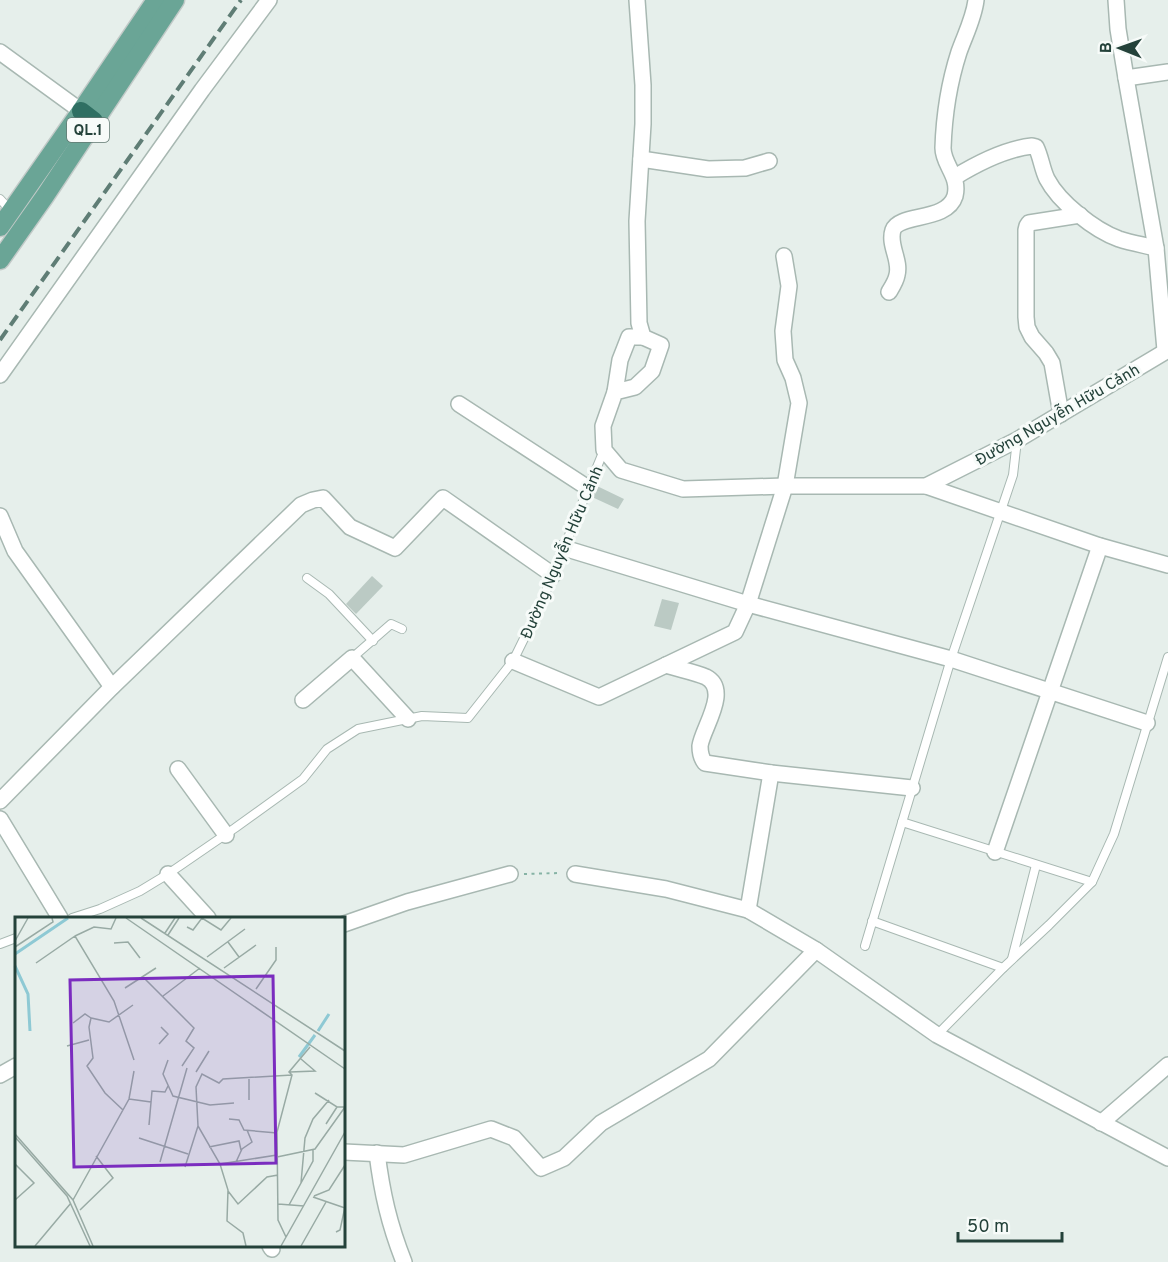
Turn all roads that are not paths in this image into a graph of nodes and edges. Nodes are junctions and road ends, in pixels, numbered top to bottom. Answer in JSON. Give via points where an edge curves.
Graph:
{"nodes":[{"id":1,"x":156,"y":0,"type":"edge"},
{"id":2,"x":175,"y":0,"type":"edge"},
{"id":3,"x":269,"y":0,"type":"edge"},
{"id":4,"x":637,"y":0,"type":"edge"},
{"id":5,"x":976,"y":0,"type":"edge"},
{"id":6,"x":1116,"y":0,"type":"edge"},
{"id":7,"x":0,"y":52,"type":"edge"},
{"id":8,"x":1168,"y":72,"type":"edge"},
{"id":9,"x":1126,"y":78,"type":"junction"},
{"id":10,"x":88,"y":116,"type":"junction"},
{"id":11,"x":640,"y":159,"type":"junction"},
{"id":12,"x":769,"y":161,"type":"dead end"},
{"id":13,"x":955,"y":177,"type":"junction"},
{"id":14,"x":5,"y":205,"type":"edge"},
{"id":15,"x":1080,"y":215,"type":"junction"},
{"id":16,"x":0,"y":227,"type":"edge"},
{"id":17,"x":1156,"y":248,"type":"junction"},
{"id":18,"x":784,"y":256,"type":"dead end"},
{"id":19,"x":0,"y":260,"type":"edge"},
{"id":20,"x":889,"y":292,"type":"dead end"},
{"id":21,"x":643,"y":337,"type":"junction"},
{"id":22,"x":1167,"y":350,"type":"edge"},
{"id":23,"x":0,"y":375,"type":"edge"},
{"id":24,"x":615,"y":392,"type":"junction"},
{"id":25,"x":459,"y":404,"type":"dead end"},
{"id":26,"x":1061,"y":414,"type":"junction"},
{"id":27,"x":1017,"y":440,"type":"junction"},
{"id":28,"x":604,"y":450,"type":"junction"},
{"id":29,"x":784,"y":486,"type":"junction"},
{"id":30,"x":926,"y":486,"type":"junction"},
{"id":31,"x":588,"y":488,"type":"junction"},
{"id":32,"x":1001,"y":512,"type":"junction"},
{"id":33,"x":0,"y":516,"type":"edge"},
{"id":34,"x":1101,"y":546,"type":"junction"},
{"id":35,"x":564,"y":548,"type":"junction"},
{"id":36,"x":1168,"y":565,"type":"edge"},
{"id":37,"x":553,"y":575,"type":"junction"},
{"id":38,"x":307,"y":578,"type":"dead end"},
{"id":39,"x":748,"y":604,"type":"junction"},
{"id":40,"x":402,"y":629,"type":"dead end"},
{"id":41,"x":373,"y":641,"type":"junction"},
{"id":42,"x":1168,"y":657,"type":"edge"},
{"id":43,"x":352,"y":658,"type":"junction"},
{"id":44,"x":951,"y":659,"type":"junction"},
{"id":45,"x":513,"y":661,"type":"junction"},
{"id":46,"x":666,"y":666,"type":"junction"},
{"id":47,"x":112,"y":687,"type":"junction"},
{"id":48,"x":1051,"y":690,"type":"junction"},
{"id":49,"x":303,"y":700,"type":"dead end"},
{"id":50,"x":408,"y":719,"type":"junction"},
{"id":51,"x":1147,"y":723,"type":"junction"},
{"id":52,"x":178,"y":769,"type":"dead end"},
{"id":53,"x":771,"y":773,"type":"junction"},
{"id":54,"x":912,"y":788,"type":"junction"},
{"id":55,"x":0,"y":801,"type":"edge"},
{"id":56,"x":0,"y":819,"type":"edge"},
{"id":57,"x":902,"y":822,"type":"junction"},
{"id":58,"x":226,"y":835,"type":"junction"},
{"id":59,"x":995,"y":852,"type":"junction"},
{"id":60,"x":1036,"y":865,"type":"junction"},
{"id":61,"x":168,"y":874,"type":"junction"},
{"id":62,"x":510,"y":874,"type":"road end"},
{"id":63,"x":575,"y":874,"type":"road end"},
{"id":64,"x":1092,"y":882,"type":"junction"},
{"id":65,"x":748,"y":910,"type":"junction"},
{"id":66,"x":59,"y":917,"type":"edge"},
{"id":67,"x":75,"y":917,"type":"edge"},
{"id":68,"x":207,"y":917,"type":"edge"},
{"id":69,"x":872,"y":921,"type":"junction"},
{"id":70,"x":345,"y":924,"type":"edge"},
{"id":71,"x":15,"y":938,"type":"edge"},
{"id":72,"x":0,"y":944,"type":"edge"},
{"id":73,"x":865,"y":946,"type":"dead end"},
{"id":74,"x":816,"y":950,"type":"junction"},
{"id":75,"x":1012,"y":959,"type":"junction"},
{"id":76,"x":1003,"y":968,"type":"junction"},
{"id":77,"x":937,"y":1035,"type":"junction"},
{"id":78,"x":1168,"y":1065,"type":"edge"},
{"id":79,"x":15,"y":1066,"type":"edge"},
{"id":80,"x":0,"y":1075,"type":"edge"},
{"id":81,"x":1101,"y":1123,"type":"junction"},
{"id":82,"x":345,"y":1152,"type":"edge"},
{"id":83,"x":377,"y":1153,"type":"junction"},
{"id":84,"x":1168,"y":1158,"type":"edge"},
{"id":85,"x":404,"y":1262,"type":"edge"}],
"edges":[{"from":1,"to":10,"type":"main road","number":"QL.1"},
{"from":2,"to":10,"type":"main road","number":"QL.1"},
{"from":3,"to":23,"type":"street"},
{"from":4,"to":11,"type":"street","via":[[643,85]]},
{"from":5,"to":13,"type":"street","via":[[949,89],[943,154]]},
{"from":6,"to":9,"type":"street"},
{"from":7,"to":10,"type":"street"},
{"from":8,"to":9,"type":"street"},
{"from":9,"to":17,"type":"street"},
{"from":10,"to":14,"type":"main road","number":"QL.1"},
{"from":10,"to":19,"type":"main road","number":"QL.1"},
{"from":11,"to":12,"type":"street","via":[[708,169],[745,168]]},
{"from":11,"to":21,"type":"street","via":[[639,323]]},
{"from":13,"to":15,"type":"street","via":[[1003,153],[1036,147],[1058,196]]},
{"from":13,"to":20,"type":"street","via":[[951,204],[893,230],[898,266]]},
{"from":14,"to":16,"type":"main road","number":"QL.1"},
{"from":15,"to":17,"type":"street","via":[[1119,239]]},
{"from":15,"to":26,"type":"street","via":[[1033,222],[1026,230],[1027,327],[1052,363]]},
{"from":17,"to":22,"type":"street"},
{"from":18,"to":29,"type":"street","via":[[789,286],[783,331],[785,360],[799,403]]},
{"from":21,"to":24,"type":"street","via":[[630,338],[620,360]]},
{"from":21,"to":24,"type":"street","via":[[662,345],[652,371],[635,387]]},
{"from":22,"to":26,"type":"street","name":"Đường Nguyễn Hữu Cảnh"},
{"from":24,"to":28,"type":"street","via":[[603,426]]},
{"from":25,"to":31,"type":"street"},
{"from":26,"to":27,"type":"street","name":"Đường Nguyễn Hữu Cảnh"},
{"from":27,"to":30,"type":"street","name":"Đường Nguyễn Hữu Cảnh"},
{"from":27,"to":32,"type":"lane"},
{"from":28,"to":29,"type":"street","name":"Đường Nguyễn Hữu Cảnh","via":[[621,470],[683,489]]},
{"from":28,"to":31,"type":"lane","name":"Đường Nguyễn Hữu Cảnh"},
{"from":29,"to":30,"type":"street","name":"Đường Nguyễn Hữu Cảnh"},
{"from":29,"to":39,"type":"street"},
{"from":30,"to":32,"type":"street"},
{"from":31,"to":35,"type":"lane","name":"Đường Nguyễn Hữu Cảnh"},
{"from":32,"to":34,"type":"street"},
{"from":32,"to":44,"type":"lane"},
{"from":33,"to":47,"type":"street","via":[[15,551]]},
{"from":34,"to":36,"type":"street"},
{"from":34,"to":48,"type":"street"},
{"from":35,"to":37,"type":"lane","name":"Đường Nguyễn Hữu Cảnh"},
{"from":35,"to":39,"type":"street"},
{"from":37,"to":45,"type":"lane","name":"Đường Nguyễn Hữu Cảnh"},
{"from":37,"to":47,"type":"street","via":[[443,498],[395,548],[350,527],[323,498],[313,500],[301,505]]},
{"from":38,"to":41,"type":"lane","via":[[329,594]]},
{"from":39,"to":44,"type":"street"},
{"from":39,"to":46,"type":"street","via":[[735,632]]},
{"from":40,"to":41,"type":"lane","via":[[392,624]]},
{"from":41,"to":43,"type":"lane"},
{"from":42,"to":51,"type":"lane"},
{"from":43,"to":49,"type":"street"},
{"from":43,"to":50,"type":"street"},
{"from":44,"to":48,"type":"street"},
{"from":44,"to":54,"type":"lane"},
{"from":45,"to":46,"type":"street","via":[[599,697]]},
{"from":45,"to":50,"type":"lane","name":"Đường Nguyễn Hữu Cảnh","via":[[468,718]]},
{"from":46,"to":53,"type":"street","via":[[708,678],[714,685],[716,700],[700,744],[705,763]]},
{"from":47,"to":55,"type":"street"},
{"from":48,"to":51,"type":"street"},
{"from":48,"to":59,"type":"street"},
{"from":50,"to":58,"type":"lane","name":"Đường Nguyễn Hữu Cảnh","via":[[358,729],[327,749],[303,779]]},
{"from":51,"to":64,"type":"lane","via":[[1114,834]]},
{"from":52,"to":58,"type":"street"},
{"from":53,"to":54,"type":"street"},
{"from":53,"to":65,"type":"street"},
{"from":54,"to":57,"type":"lane"},
{"from":56,"to":66,"type":"street"},
{"from":57,"to":59,"type":"lane"},
{"from":57,"to":69,"type":"lane"},
{"from":58,"to":61,"type":"lane","name":"Đường Nguyễn Hữu Cảnh"},
{"from":59,"to":60,"type":"lane"},
{"from":60,"to":64,"type":"lane"},
{"from":60,"to":75,"type":"lane"},
{"from":61,"to":67,"type":"lane","name":"Đường Nguyễn Hữu Cảnh","via":[[100,909]]},
{"from":61,"to":68,"type":"street"},
{"from":62,"to":70,"type":"street"},
{"from":63,"to":65,"type":"street"},
{"from":64,"to":75,"type":"lane"},
{"from":65,"to":74,"type":"street"},
{"from":69,"to":73,"type":"lane"},
{"from":69,"to":76,"type":"lane"},
{"from":71,"to":72,"type":"lane"},
{"from":74,"to":77,"type":"street"},
{"from":74,"to":83,"type":"street","via":[[709,1059],[602,1123],[564,1158],[541,1168],[514,1138],[491,1129],[404,1155]]},
{"from":75,"to":76,"type":"lane"},
{"from":76,"to":77,"type":"lane"},
{"from":77,"to":81,"type":"street"},
{"from":78,"to":81,"type":"street"},
{"from":79,"to":80,"type":"street"},
{"from":81,"to":84,"type":"street"},
{"from":82,"to":83,"type":"street"},
{"from":83,"to":85,"type":"street","via":[[385,1207]]}]}
